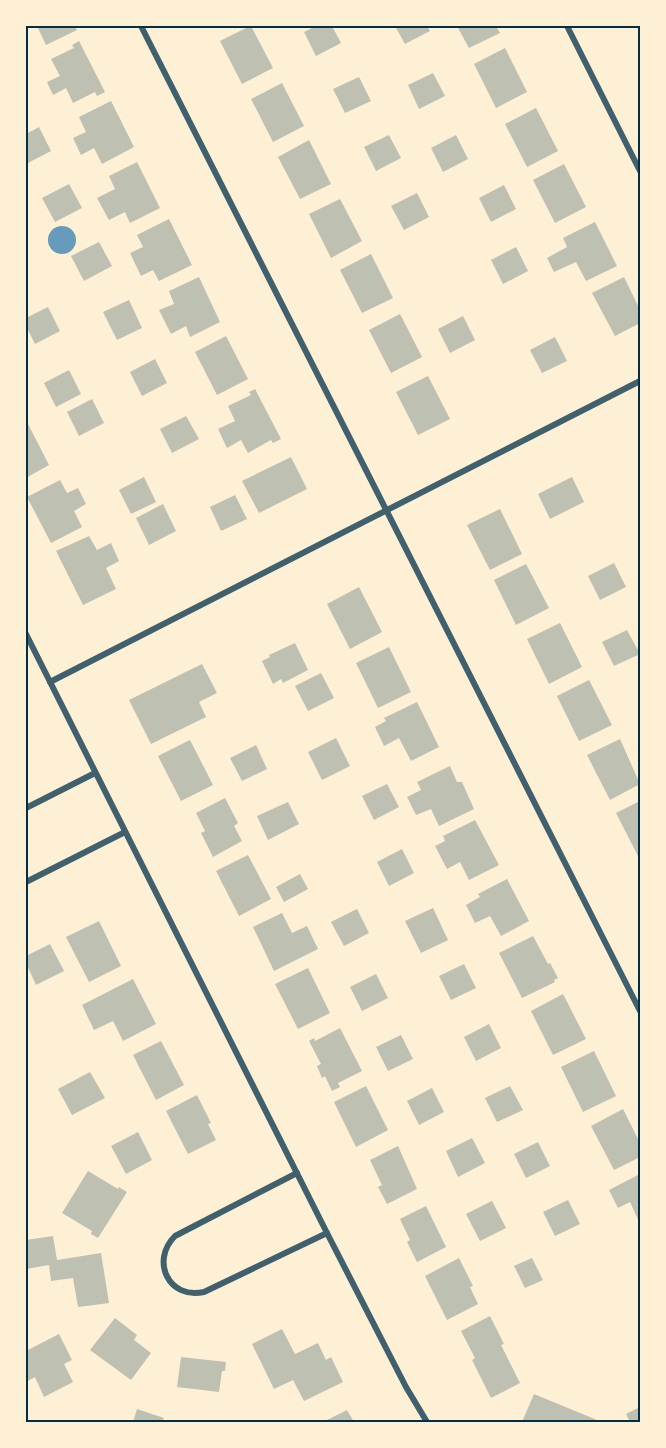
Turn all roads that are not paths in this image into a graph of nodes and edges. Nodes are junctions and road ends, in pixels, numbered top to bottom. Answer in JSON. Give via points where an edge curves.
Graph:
{"nodes":[{"id":1,"x":141,"y":26,"type":"edge"},
{"id":2,"x":567,"y":26,"type":"edge"},
{"id":3,"x":640,"y":171,"type":"edge"},
{"id":4,"x":640,"y":381,"type":"edge"},
{"id":5,"x":388,"y":510,"type":"junction"},
{"id":6,"x":26,"y":634,"type":"edge"},
{"id":7,"x":50,"y":682,"type":"junction"},
{"id":8,"x":95,"y":773,"type":"junction"},
{"id":9,"x":26,"y":808,"type":"edge"},
{"id":10,"x":124,"y":832,"type":"junction"},
{"id":11,"x":26,"y":882,"type":"edge"},
{"id":12,"x":640,"y":1011,"type":"edge"},
{"id":13,"x":297,"y":1173,"type":"junction"},
{"id":14,"x":327,"y":1233,"type":"junction"},
{"id":15,"x":427,"y":1422,"type":"edge"}],
"edges":[{"from":1,"to":5,"type":"street"},
{"from":2,"to":3,"type":"street"},
{"from":4,"to":5,"type":"street"},
{"from":5,"to":7,"type":"street"},
{"from":5,"to":12,"type":"street"},
{"from":6,"to":7,"type":"street"},
{"from":7,"to":8,"type":"street"},
{"from":8,"to":9,"type":"street"},
{"from":8,"to":10,"type":"street"},
{"from":10,"to":11,"type":"street"},
{"from":10,"to":13,"type":"street"},
{"from":13,"to":14,"type":"street"},
{"from":13,"to":14,"type":"street","via":[[175,1236],[163,1255],[167,1277],[183,1292],[204,1292]]},
{"from":14,"to":15,"type":"street"}]}
